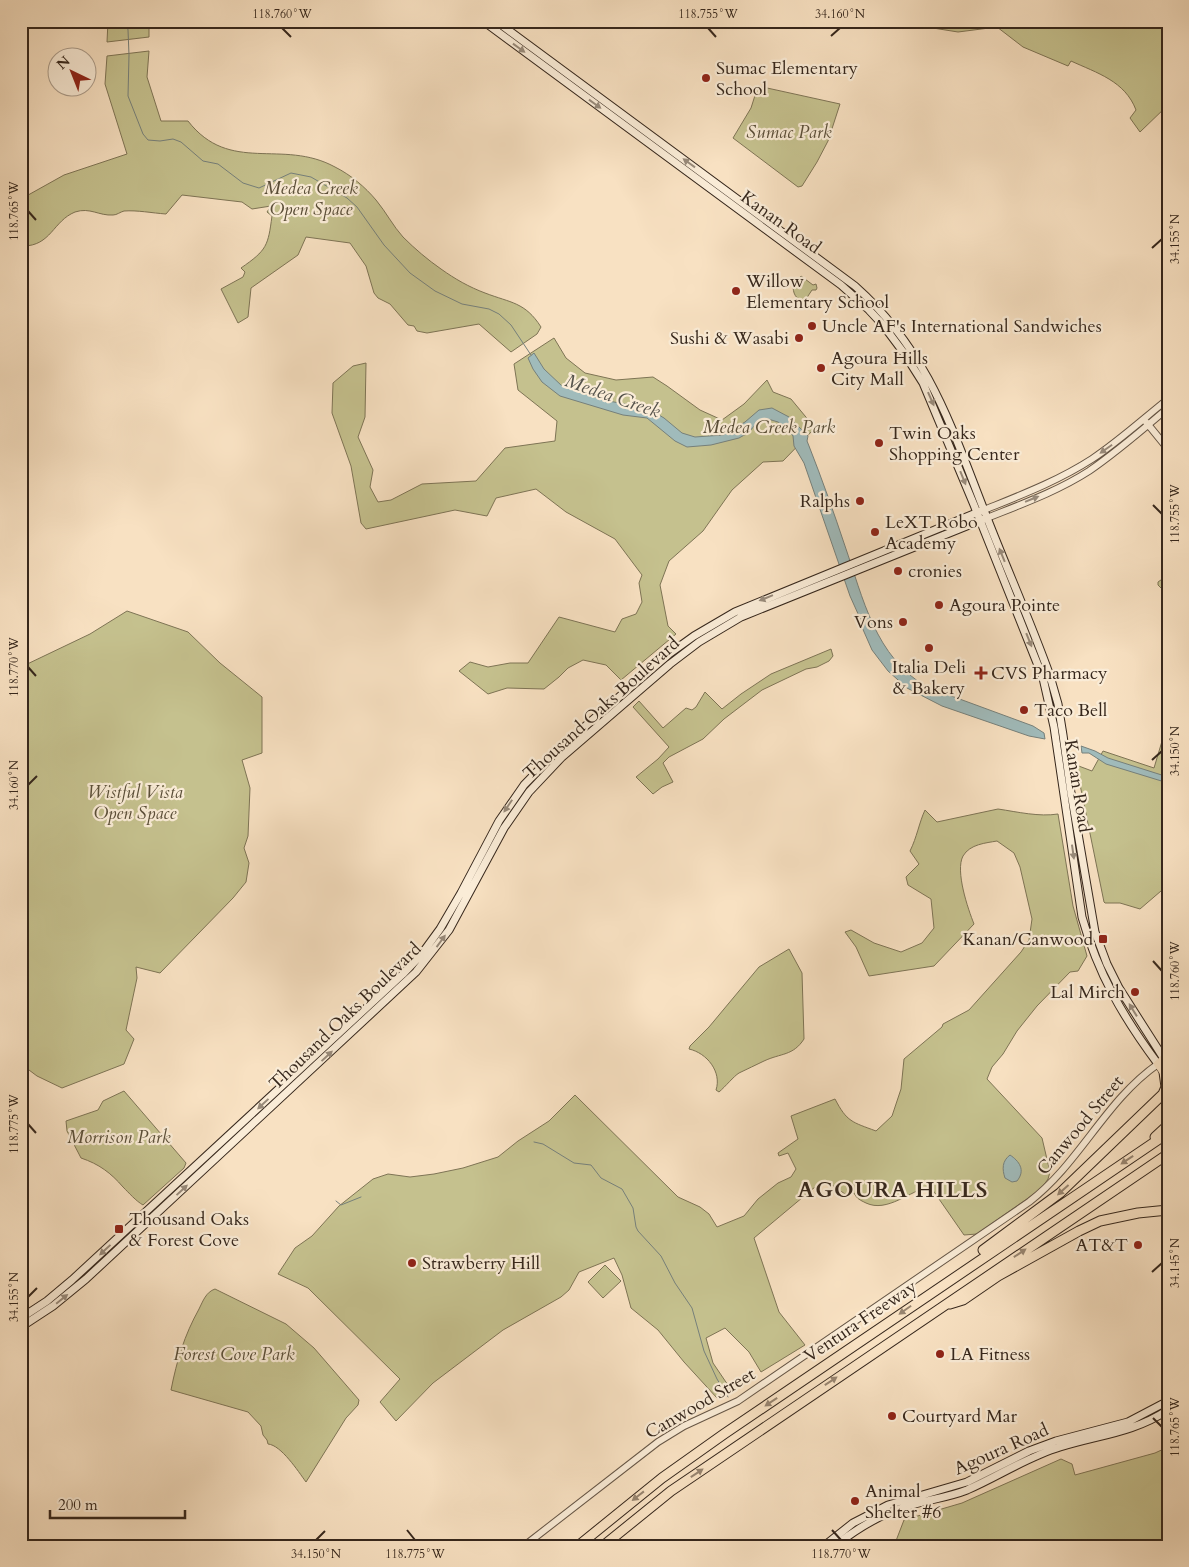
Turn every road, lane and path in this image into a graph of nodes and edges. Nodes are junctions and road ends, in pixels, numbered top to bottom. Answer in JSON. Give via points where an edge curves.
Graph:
{"nodes":[{"id":1,"x":482,"y":21,"type":"edge"},
{"id":2,"x":496,"y":21,"type":"edge"},
{"id":3,"x":1168,"y":399,"type":"edge"},
{"id":4,"x":1168,"y":408,"type":"edge"},
{"id":5,"x":1144,"y":419,"type":"junction"},
{"id":6,"x":1148,"y":424,"type":"junction"},
{"id":7,"x":1168,"y":449,"type":"edge"},
{"id":8,"x":982,"y":515,"type":"junction"},
{"id":9,"x":842,"y":571,"type":"junction"},
{"id":10,"x":1165,"y":1066,"type":"edge"},
{"id":11,"x":1168,"y":1124,"type":"edge"},
{"id":12,"x":1168,"y":1133,"type":"edge"},
{"id":13,"x":1144,"y":1149,"type":"junction"},
{"id":14,"x":1168,"y":1154,"type":"edge"},
{"id":15,"x":1168,"y":1210,"type":"edge"},
{"id":16,"x":945,"y":1283,"type":"junction"},
{"id":17,"x":936,"y":1310,"type":"junction"},
{"id":18,"x":21,"y":1318,"type":"edge"},
{"id":19,"x":21,"y":1326,"type":"edge"},
{"id":20,"x":1168,"y":1401,"type":"edge"},
{"id":21,"x":1168,"y":1410,"type":"edge"},
{"id":22,"x":524,"y":1546,"type":"edge"},
{"id":23,"x":578,"y":1546,"type":"edge"},
{"id":24,"x":603,"y":1546,"type":"edge"},
{"id":25,"x":824,"y":1546,"type":"edge"},
{"id":26,"x":835,"y":1546,"type":"edge"}],
"edges":[{"from":1,"to":8,"type":"main road","name":"Kanan Road","one_way":true,"via":[[841,285],[869,310],[894,339],[923,383]]},
{"from":8,"to":2,"type":"main road","name":"Kanan Road","one_way":true,"via":[[933,386],[902,335],[874,303]]},
{"from":3,"to":5,"type":"street","name":"Thousand Oaks Boulevard"},
{"from":4,"to":6,"type":"street","name":"Thousand Oaks Boulevard"},
{"from":5,"to":6,"type":"street"},
{"from":5,"to":8,"type":"street","name":"Thousand Oaks Boulevard","one_way":true,"via":[[1077,467]]},
{"from":6,"to":7,"type":"street"},
{"from":8,"to":6,"type":"street","name":"Thousand Oaks Boulevard","one_way":true,"via":[[1041,496],[1088,471]]},
{"from":8,"to":9,"type":"main road","name":"Thousand Oaks Boulevard"},
{"from":10,"to":8,"type":"main road","name":"Kanan Road","one_way":true,"via":[[1119,988],[1100,947],[1091,915],[1058,704],[1043,655]]},
{"from":8,"to":10,"type":"main road","name":"Kanan Road","one_way":true,"via":[[1043,678],[1054,727],[1082,917],[1089,942],[1118,1006]]},
{"from":9,"to":18,"type":"main road","name":"Thousand Oaks Boulevard","one_way":true,"via":[[735,612],[694,636],[560,748],[514,797],[440,929],[421,955],[72,1280]]},
{"from":19,"to":9,"type":"main road","name":"Thousand Oaks Boulevard","one_way":true,"via":[[53,1306],[86,1279],[416,972],[449,930],[512,815],[549,769],[698,642],[756,610]]},
{"from":10,"to":16,"type":"highway","one_way":true,"via":[[1165,1092],[1073,1180],[968,1261]]},
{"from":10,"to":22,"type":"street","name":"Canwood Street","via":[[1127,1090],[1062,1172],[1029,1202],[738,1401],[658,1442]]},
{"from":11,"to":13,"type":"highway"},
{"from":12,"to":13,"type":"highway","name":"Ventura Freeway"},
{"from":13,"to":16,"type":"highway","name":"Ventura Freeway","one_way":true},
{"from":17,"to":14,"type":"highway","name":"Ventura Freeway","one_way":true},
{"from":15,"to":17,"type":"highway","via":[[1138,1212],[1100,1221],[998,1276],[963,1300]]},
{"from":16,"to":23,"type":"highway","name":"Ventura Freeway","one_way":true,"via":[[662,1478]]},
{"from":24,"to":17,"type":"highway","name":"Ventura Freeway","one_way":true,"via":[[671,1491]]},
{"from":20,"to":25,"type":"main road","name":"Agoura Road","via":[[1128,1422],[1052,1442],[967,1482],[888,1505],[853,1523]]},
{"from":21,"to":26,"type":"main road","name":"Agoura Road","via":[[1117,1433],[1043,1453],[966,1490],[891,1512],[868,1523]]}]}
